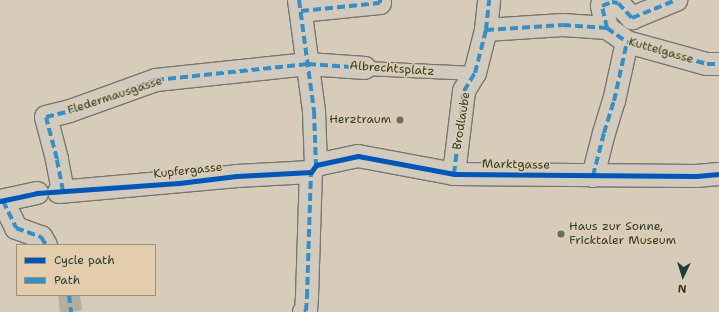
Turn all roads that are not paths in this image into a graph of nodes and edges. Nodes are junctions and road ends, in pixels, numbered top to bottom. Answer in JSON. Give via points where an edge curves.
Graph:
{"nodes":[{"id":1,"x":380,"y":0,"type":"edge"},
{"id":2,"x":489,"y":0,"type":"edge"},
{"id":3,"x":676,"y":0,"type":"edge"},
{"id":4,"x":611,"y":1,"type":"edge"},
{"id":5,"x":300,"y":5,"type":"edge"},
{"id":6,"x":607,"y":28,"type":"junction"},
{"id":7,"x":486,"y":30,"type":"junction"},
{"id":8,"x":627,"y":42,"type":"junction"},
{"id":9,"x":308,"y":64,"type":"junction"},
{"id":10,"x":719,"y":64,"type":"edge"},
{"id":11,"x":364,"y":68,"type":"joint"},
{"id":12,"x":475,"y":73,"type":"junction"},
{"id":13,"x":313,"y":168,"type":"junction"},
{"id":14,"x":454,"y":174,"type":"junction"},
{"id":15,"x":719,"y":174,"type":"edge"},
{"id":16,"x":593,"y":176,"type":"junction"},
{"id":17,"x":61,"y":192,"type":"joint"},
{"id":18,"x":37,"y":193,"type":"dead end"},
{"id":19,"x":2,"y":201,"type":"edge"},
{"id":20,"x":45,"y":244,"type":"edge"},
{"id":21,"x":304,"y":312,"type":"edge"}],
"edges":[{"from":1,"to":5,"type":"street","via":[[380,3]]},
{"from":2,"to":7,"type":"street","name":"Brodlaube"},
{"from":3,"to":4,"type":"street","via":[[632,18],[618,3]]},
{"from":4,"to":6,"type":"street","via":[[602,6]]},
{"from":5,"to":9,"type":"street"},
{"from":6,"to":7,"type":"street","via":[[563,25]]},
{"from":6,"to":8,"type":"street","name":"Kuttelgasse"},
{"from":7,"to":12,"type":"street","name":"Brodlaube"},
{"from":8,"to":10,"type":"street","name":"Kuttelgasse","via":[[706,64]]},
{"from":8,"to":16,"type":"street"},
{"from":9,"to":11,"type":"street","name":"Albrechtsplatz"},
{"from":9,"to":13,"type":"street","via":[[314,111]]},
{"from":9,"to":17,"type":"street","name":"Fledermausgasse","via":[[156,80],[46,117],[57,159]]},
{"from":11,"to":12,"type":"lane","name":"Albrechtsplatz"},
{"from":12,"to":14,"type":"street","name":"Brodlaube","via":[[464,91]]},
{"from":13,"to":14,"type":"street","name":"Marktgasse","via":[[358,156]]},
{"from":13,"to":17,"type":"street","name":"Kupfergasse","via":[[179,183]]},
{"from":13,"to":21,"type":"street","via":[[307,297]]},
{"from":14,"to":16,"type":"street","name":"Marktgasse"},
{"from":15,"to":16,"type":"street","name":"Marktgasse"},
{"from":18,"to":19,"type":"street"},
{"from":19,"to":20,"type":"street","via":[[16,228],[41,237]]}]}
